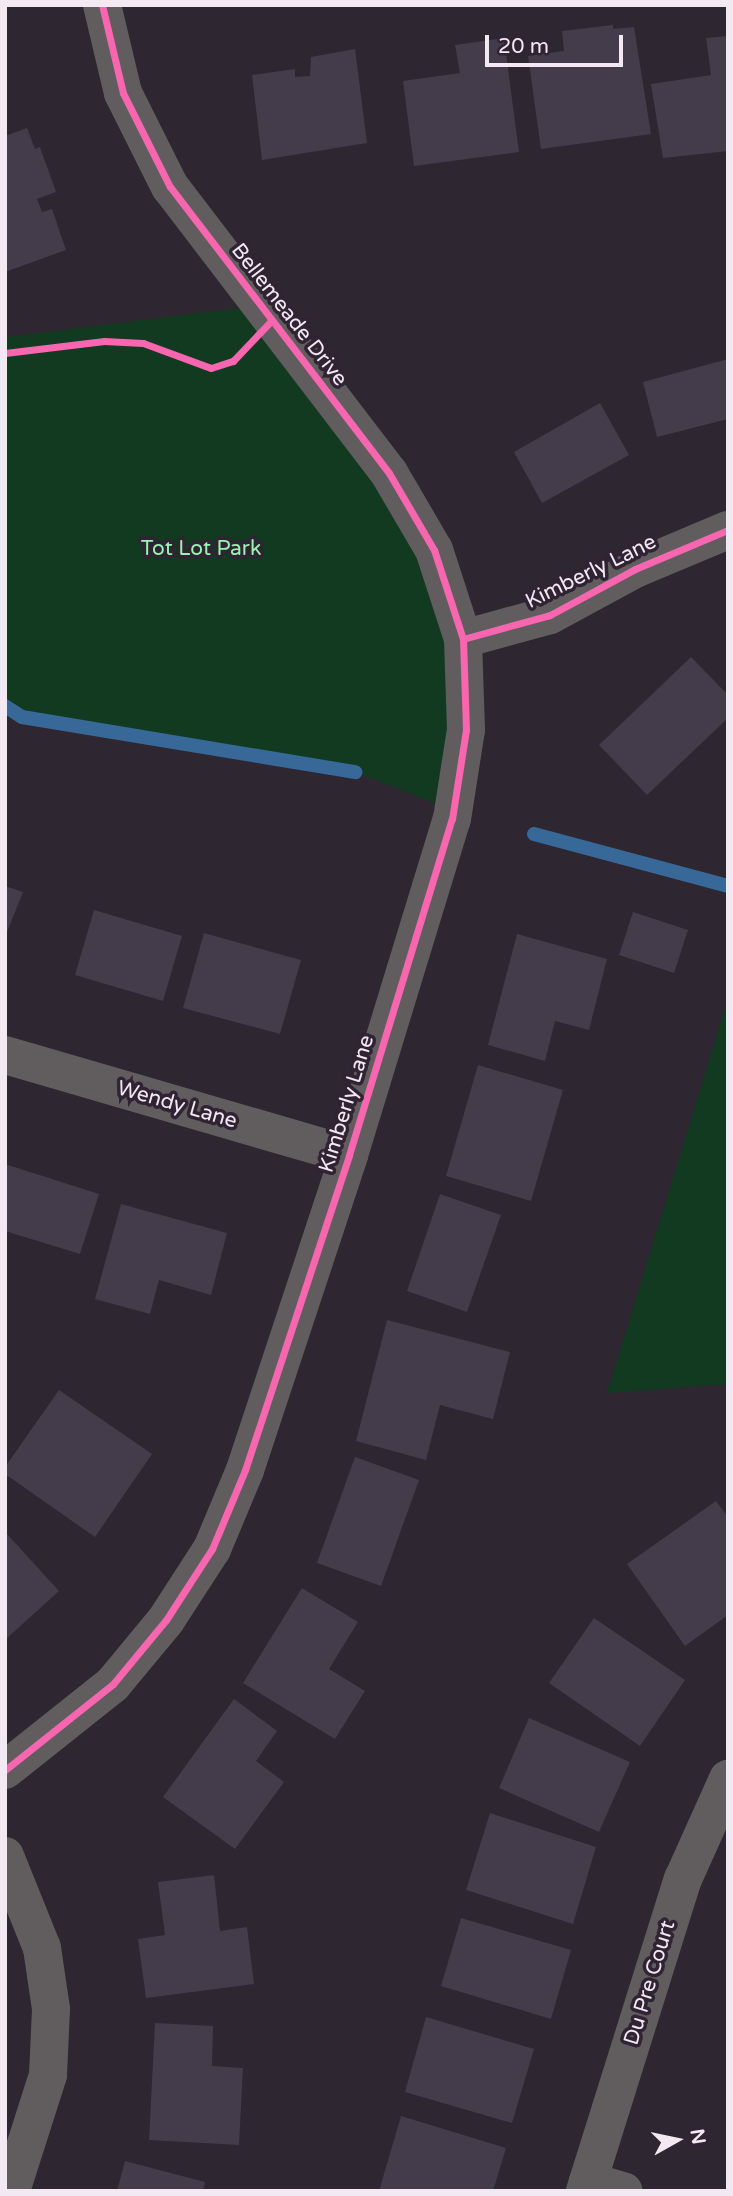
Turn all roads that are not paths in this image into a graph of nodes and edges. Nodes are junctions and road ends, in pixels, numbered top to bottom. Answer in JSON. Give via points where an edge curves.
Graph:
{"nodes":[{"id":1,"x":102,"y":5,"type":"edge"},
{"id":2,"x":728,"y":530,"type":"edge"},
{"id":3,"x":463,"y":639,"type":"junction"},
{"id":4,"x":5,"y":1055,"type":"edge"},
{"id":5,"x":349,"y":1155,"type":"junction"},
{"id":6,"x":5,"y":1770,"type":"edge"},
{"id":7,"x":728,"y":1779,"type":"edge"},
{"id":8,"x":5,"y":1856,"type":"edge"},
{"id":9,"x":599,"y":2188,"type":"edge"},
{"id":10,"x":11,"y":2191,"type":"edge"}],
"edges":[{"from":1,"to":3,"type":"street","name":"Bellemeade Drive","via":[[123,93],[170,187],[389,473],[434,550]]},
{"from":2,"to":3,"type":"street","name":"Kimberly Lane","via":[[635,569],[550,615]]},
{"from":3,"to":5,"type":"street","name":"Kimberly Lane","via":[[466,730],[452,819]]},
{"from":4,"to":5,"type":"street","name":"Wendy Lane"},
{"from":5,"to":6,"type":"street","name":"Kimberly Lane","via":[[246,1470],[212,1549],[166,1620],[113,1684]]},
{"from":7,"to":9,"type":"street","name":"Du Pre Court","via":[[683,1879]]},
{"from":8,"to":10,"type":"street","via":[[43,1948],[51,2009],[48,2075]]}]}
